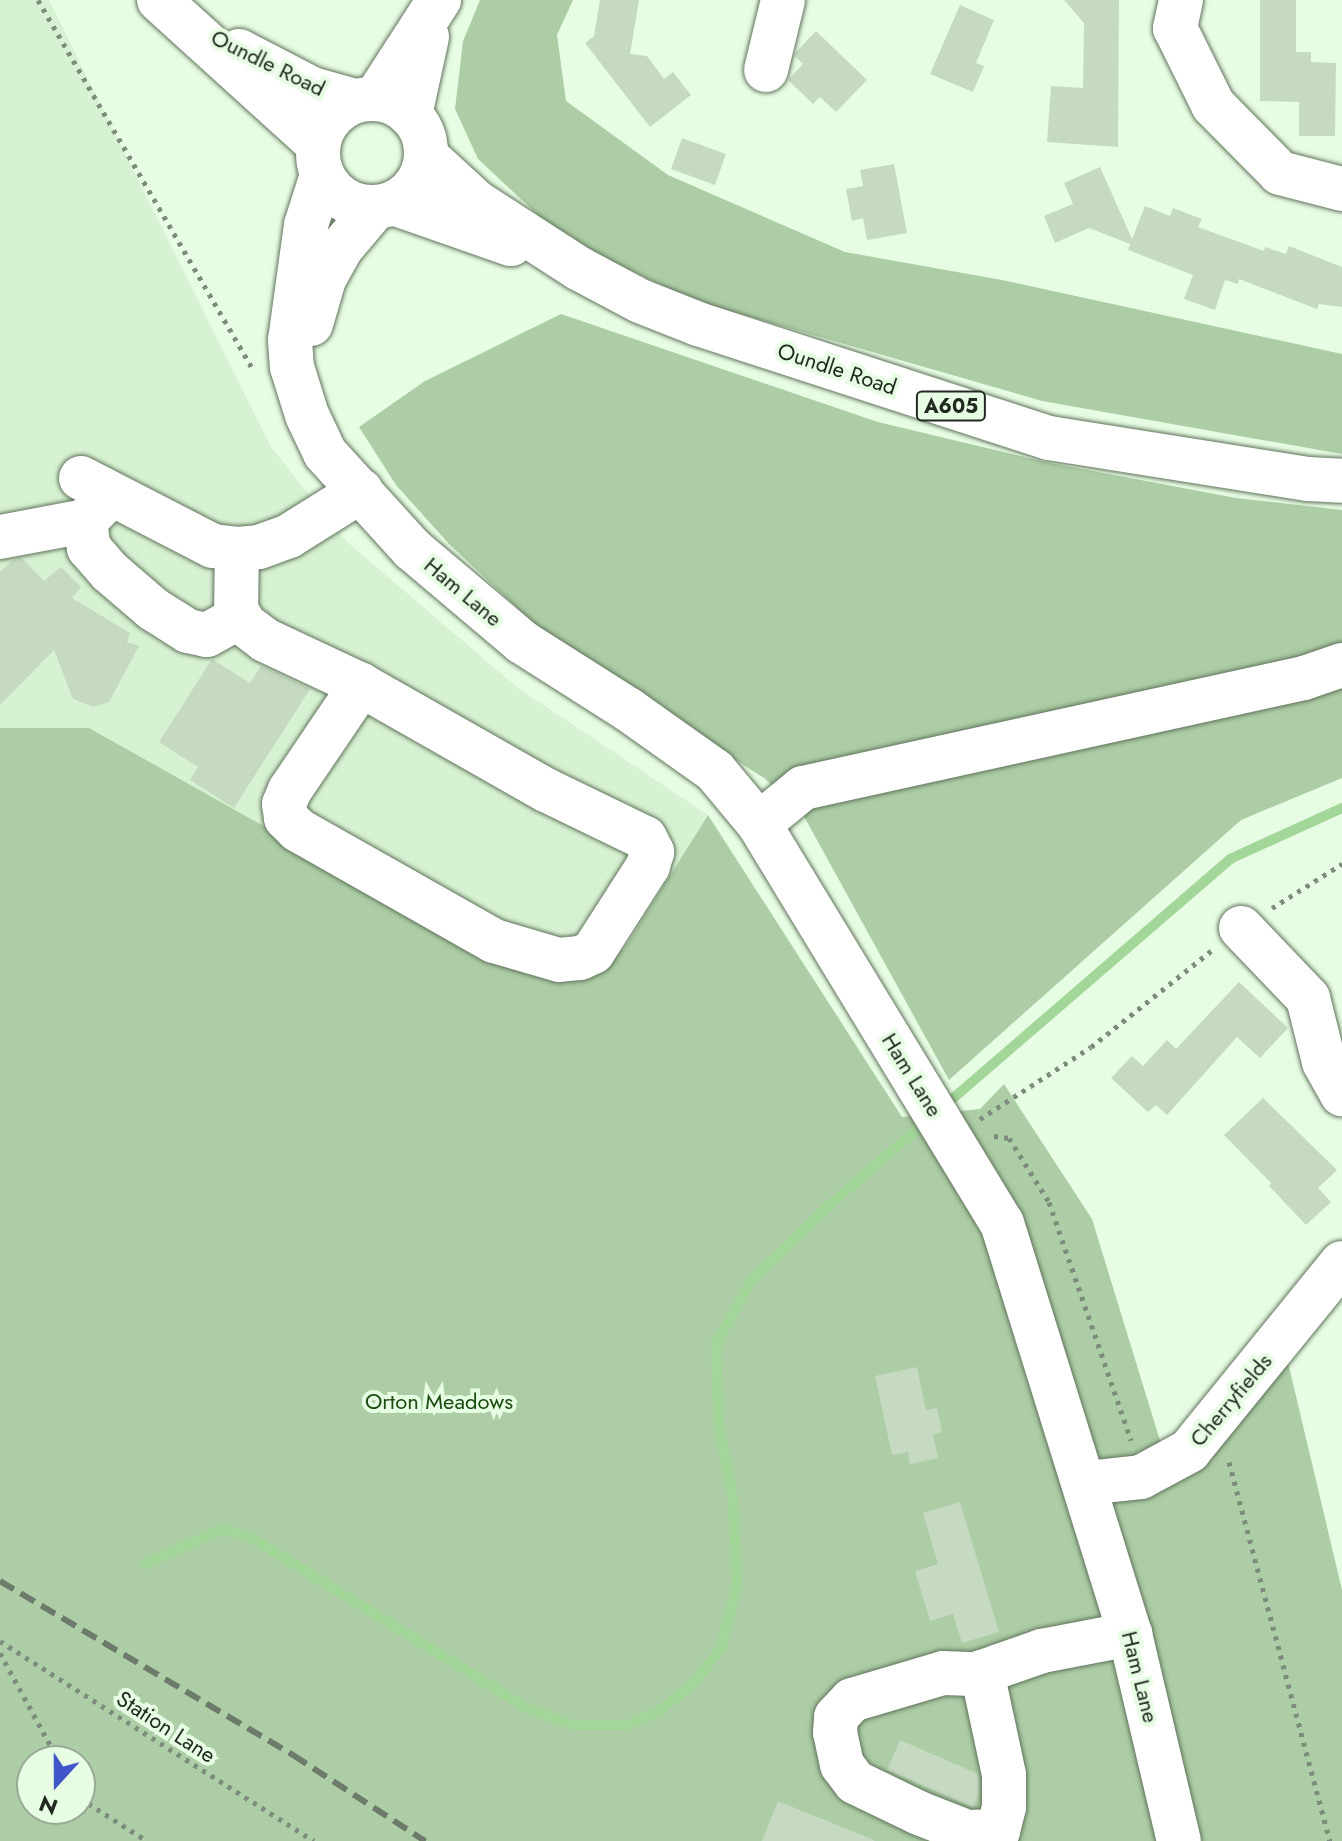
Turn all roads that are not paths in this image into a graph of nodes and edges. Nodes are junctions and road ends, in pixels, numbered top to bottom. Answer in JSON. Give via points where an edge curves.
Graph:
{"nodes":[{"id":1,"x":783,"y":0,"type":"edge"},
{"id":2,"x":1181,"y":0,"type":"edge"},
{"id":3,"x":436,"y":7,"type":"edge"},
{"id":4,"x":172,"y":11,"type":"edge"},
{"id":5,"x":766,"y":70,"type":"dead end"},
{"id":6,"x":380,"y":105,"type":"junction"},
{"id":7,"x":426,"y":156,"type":"junction"},
{"id":8,"x":320,"y":160,"type":"junction"},
{"id":9,"x":1342,"y":189,"type":"edge"},
{"id":10,"x":384,"y":206,"type":"junction"},
{"id":11,"x":578,"y":268,"type":"junction"},
{"id":12,"x":1342,"y":481,"type":"edge"},
{"id":13,"x":361,"y":491,"type":"junction"},
{"id":14,"x":93,"y":498,"type":"junction"},
{"id":15,"x":0,"y":537,"type":"edge"},
{"id":16,"x":237,"y":549,"type":"junction"},
{"id":17,"x":240,"y":617,"type":"junction"},
{"id":18,"x":1342,"y":665,"type":"edge"},
{"id":19,"x":361,"y":685,"type":"junction"},
{"id":20,"x":759,"y":824,"type":"junction"},
{"id":21,"x":1241,"y":928,"type":"road end"},
{"id":22,"x":1342,"y":1094,"type":"edge"},
{"id":23,"x":1342,"y":1263,"type":"edge"},
{"id":24,"x":1086,"y":1483,"type":"junction"},
{"id":25,"x":1130,"y":1634,"type":"junction"},
{"id":26,"x":982,"y":1672,"type":"dead end"},
{"id":27,"x":1179,"y":1841,"type":"edge"}],
"edges":[{"from":1,"to":5,"type":"street"},
{"from":2,"to":9,"type":"street","via":[[1175,28],[1213,105],[1280,173]]},
{"from":3,"to":6,"type":"street"},
{"from":4,"to":6,"type":"street","name":"Oundle Road","via":[[312,89]]},
{"from":4,"to":8,"type":"street","name":"Oundle Road"},
{"from":6,"to":7,"type":"street","via":[[421,130]]},
{"from":6,"to":8,"type":"street","via":[[336,112],[324,127]]},
{"from":7,"to":10,"type":"street","via":[[410,191]]},
{"from":7,"to":11,"type":"street","name":"Oundle Road","via":[[476,202]]},
{"from":8,"to":10,"type":"street","via":[[332,191],[348,202]]},
{"from":8,"to":13,"type":"street","name":"Ham Lane","via":[[295,289],[292,367],[325,453]]},
{"from":10,"to":11,"type":"street","name":"Oundle Road"},
{"from":10,"to":13,"type":"street","name":"Ham Lane","via":[[342,247],[311,314],[315,373]]},
{"from":11,"to":12,"type":"street","name":"Oundle Road","number":"A605","via":[[698,324],[1049,438]]},
{"from":13,"to":16,"type":"street","via":[[289,536]]},
{"from":13,"to":20,"type":"street","name":"Ham Lane","via":[[412,549],[522,642],[715,771]]},
{"from":14,"to":15,"type":"street"},
{"from":14,"to":16,"type":"street","via":[[213,546]]},
{"from":14,"to":17,"type":"street","via":[[89,548],[153,609],[188,631],[207,635]]},
{"from":16,"to":17,"type":"street"},
{"from":17,"to":19,"type":"street","via":[[265,640]]},
{"from":18,"to":20,"type":"street","via":[[1304,678],[803,788]]},
{"from":19,"to":19,"type":"street","via":[[477,753],[645,838],[652,852],[648,866],[593,952],[559,960],[494,941],[298,830],[286,818],[290,790]]},
{"from":20,"to":24,"type":"street","name":"Ham Lane","via":[[948,1116],[1002,1223]]},
{"from":21,"to":22,"type":"street","via":[[1308,998],[1324,1062]]},
{"from":23,"to":24,"type":"street","name":"Cherryfields","via":[[1189,1451],[1141,1477]]},
{"from":24,"to":25,"type":"street","name":"Ham Lane"},
{"from":25,"to":26,"type":"street","via":[[1042,1651]]},
{"from":25,"to":27,"type":"street","name":"Ham Lane"}]}
